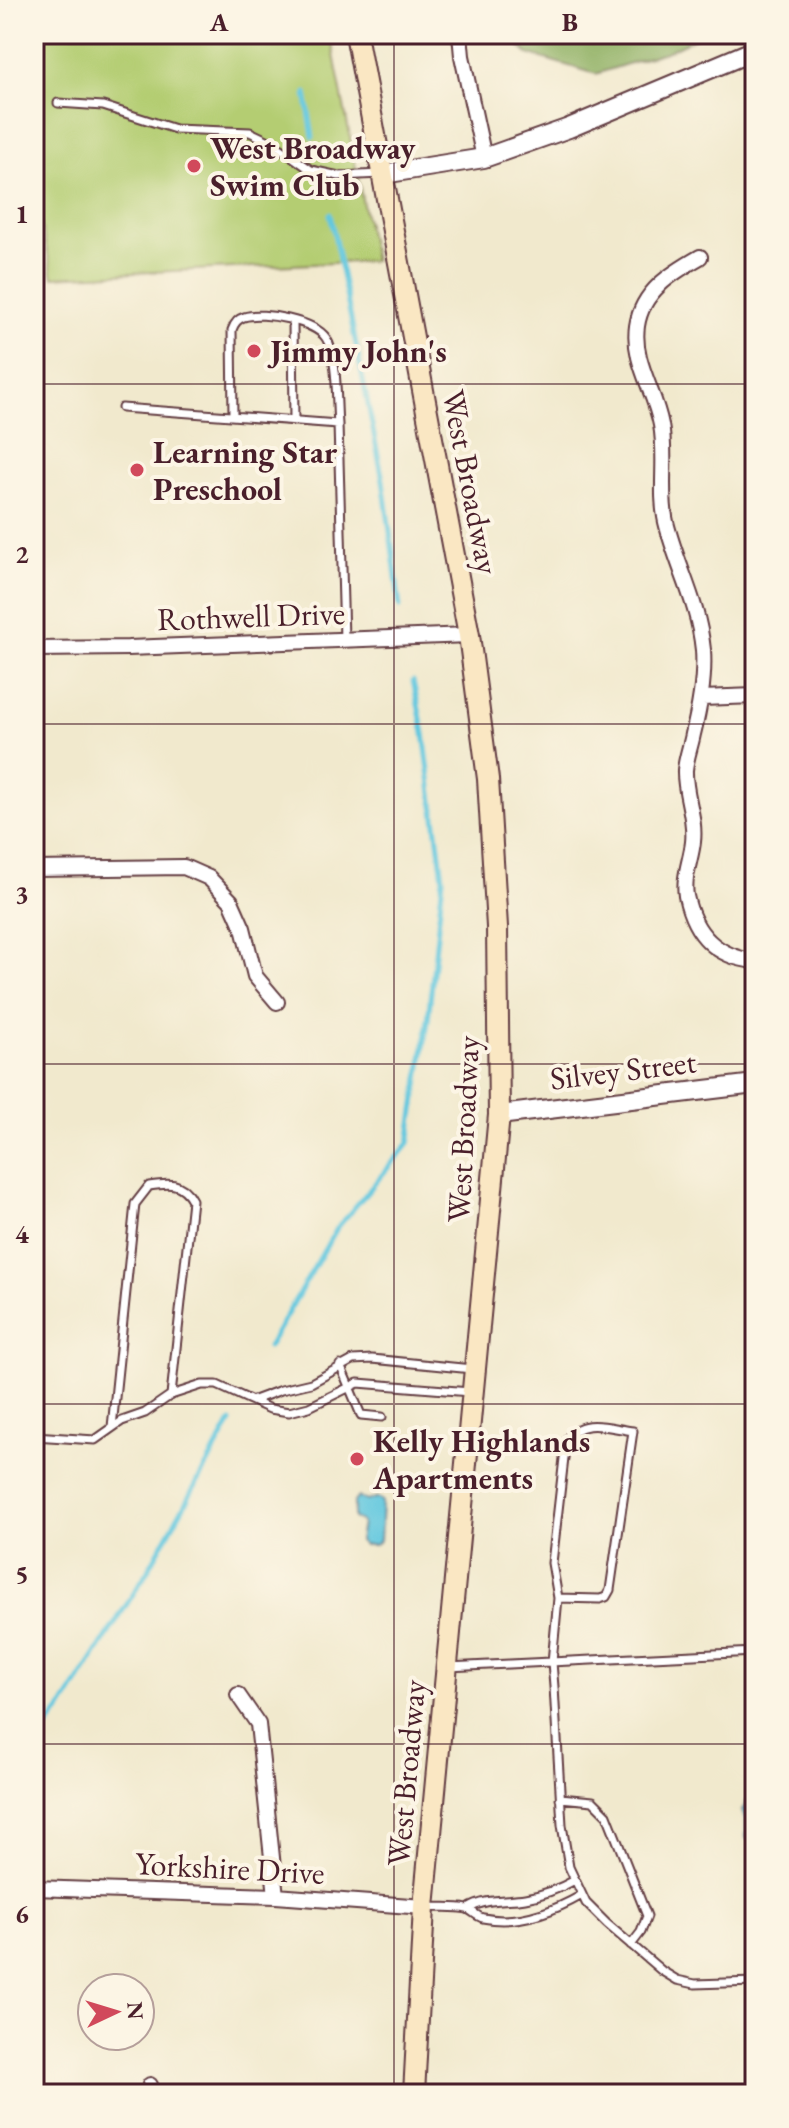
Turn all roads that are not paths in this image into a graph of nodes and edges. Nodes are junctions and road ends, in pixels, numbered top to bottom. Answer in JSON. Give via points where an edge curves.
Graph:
{"nodes":[{"id":1,"x":356,"y":34,"type":"edge"},
{"id":2,"x":460,"y":34,"type":"edge"},
{"id":3,"x":755,"y":50,"type":"edge"},
{"id":4,"x":58,"y":103,"type":"dead end"},
{"id":5,"x":484,"y":158,"type":"junction"},
{"id":6,"x":383,"y":174,"type":"junction"},
{"id":7,"x":700,"y":257,"type":"dead end"},
{"id":8,"x":293,"y":321,"type":"junction"},
{"id":9,"x":122,"y":408,"type":"dead end"},
{"id":10,"x":233,"y":416,"type":"junction"},
{"id":11,"x":294,"y":421,"type":"junction"},
{"id":12,"x":338,"y":424,"type":"junction"},
{"id":13,"x":469,"y":635,"type":"junction"},
{"id":14,"x":344,"y":641,"type":"junction"},
{"id":15,"x":34,"y":649,"type":"edge"},
{"id":16,"x":755,"y":696,"type":"edge"},
{"id":17,"x":702,"y":698,"type":"junction"},
{"id":18,"x":34,"y":869,"type":"edge"},
{"id":19,"x":755,"y":961,"type":"edge"},
{"id":20,"x":277,"y":1002,"type":"dead end"},
{"id":21,"x":755,"y":1084,"type":"edge"},
{"id":22,"x":499,"y":1115,"type":"junction"},
{"id":23,"x":340,"y":1365,"type":"junction"},
{"id":24,"x":475,"y":1369,"type":"junction"},
{"id":25,"x":348,"y":1386,"type":"junction"},
{"id":26,"x":472,"y":1392,"type":"junction"},
{"id":27,"x":171,"y":1395,"type":"junction"},
{"id":28,"x":254,"y":1400,"type":"junction"},
{"id":29,"x":382,"y":1417,"type":"dead end"},
{"id":30,"x":112,"y":1427,"type":"junction"},
{"id":31,"x":34,"y":1436,"type":"edge"},
{"id":32,"x":558,"y":1598,"type":"junction"},
{"id":33,"x":755,"y":1652,"type":"edge"},
{"id":34,"x":552,"y":1662,"type":"junction"},
{"id":35,"x":446,"y":1667,"type":"junction"},
{"id":36,"x":238,"y":1695,"type":"dead end"},
{"id":37,"x":560,"y":1798,"type":"junction"},
{"id":38,"x":575,"y":1880,"type":"junction"},
{"id":39,"x":34,"y":1888,"type":"edge"},
{"id":40,"x":582,"y":1895,"type":"junction"},
{"id":41,"x":276,"y":1896,"type":"junction"},
{"id":42,"x":424,"y":1907,"type":"junction"},
{"id":43,"x":468,"y":1909,"type":"junction"},
{"id":44,"x":631,"y":1945,"type":"junction"},
{"id":45,"x":755,"y":1982,"type":"edge"},
{"id":46,"x":414,"y":2094,"type":"edge"}],
"edges":[{"from":1,"to":6,"type":"main road","name":"West Broadway"},
{"from":2,"to":5,"type":"street"},
{"from":3,"to":5,"type":"street"},
{"from":4,"to":6,"type":"lane","via":[[103,106],[175,129],[250,132],[311,170],[339,176]]},
{"from":5,"to":6,"type":"street"},
{"from":6,"to":13,"type":"main road","name":"West Broadway"},
{"from":7,"to":17,"type":"street","via":[[654,288],[637,324],[636,346],[661,424],[665,518],[696,605]]},
{"from":8,"to":10,"type":"lane","via":[[243,317],[235,322]]},
{"from":8,"to":11,"type":"lane"},
{"from":8,"to":12,"type":"lane","via":[[324,334],[332,348]]},
{"from":9,"to":10,"type":"lane"},
{"from":10,"to":11,"type":"lane"},
{"from":11,"to":12,"type":"lane"},
{"from":12,"to":14,"type":"lane"},
{"from":13,"to":14,"type":"street","name":"Rothwell Drive"},
{"from":13,"to":22,"type":"main road","name":"West Broadway","via":[[489,793]]},
{"from":14,"to":15,"type":"street","name":"Rothwell Drive"},
{"from":16,"to":17,"type":"street"},
{"from":17,"to":19,"type":"street","via":[[685,771],[694,821],[686,894],[693,918],[720,952]]},
{"from":18,"to":20,"type":"street","via":[[184,867],[209,878],[231,901],[255,976]]},
{"from":21,"to":22,"type":"street","name":"Silvey Street"},
{"from":22,"to":24,"type":"main road","name":"West Broadway"},
{"from":23,"to":24,"type":"lane","via":[[372,1359]]},
{"from":23,"to":25,"type":"lane"},
{"from":23,"to":28,"type":"lane","via":[[311,1383]]},
{"from":24,"to":26,"type":"main road","name":"West Broadway"},
{"from":25,"to":26,"type":"lane","via":[[376,1382]]},
{"from":25,"to":28,"type":"lane","via":[[289,1412]]},
{"from":25,"to":29,"type":"lane","via":[[361,1415]]},
{"from":26,"to":35,"type":"main road","name":"West Broadway"},
{"from":27,"to":28,"type":"lane","via":[[217,1385]]},
{"from":27,"to":30,"type":"lane"},
{"from":27,"to":30,"type":"lane","via":[[192,1200],[186,1189],[172,1183],[149,1186],[135,1204]]},
{"from":30,"to":31,"type":"lane","via":[[95,1440]]},
{"from":32,"to":32,"type":"lane","via":[[552,1563],[566,1441],[571,1431],[585,1425],[633,1431],[610,1590],[600,1599]]},
{"from":32,"to":34,"type":"lane"},
{"from":33,"to":34,"type":"lane"},
{"from":34,"to":35,"type":"lane"},
{"from":34,"to":37,"type":"lane"},
{"from":35,"to":42,"type":"main road","name":"West Broadway"},
{"from":36,"to":41,"type":"street","via":[[258,1724]]},
{"from":37,"to":38,"type":"lane"},
{"from":37,"to":44,"type":"lane","via":[[593,1801],[607,1815],[647,1916]]},
{"from":38,"to":40,"type":"lane"},
{"from":38,"to":43,"type":"lane","via":[[551,1893],[479,1902]]},
{"from":39,"to":41,"type":"street","name":"Yorkshire Drive"},
{"from":40,"to":43,"type":"lane","via":[[532,1916],[481,1918]]},
{"from":40,"to":44,"type":"lane"},
{"from":41,"to":42,"type":"street","name":"Yorkshire Drive"},
{"from":42,"to":43,"type":"lane"},
{"from":42,"to":46,"type":"main road","name":"West Broadway"},
{"from":44,"to":45,"type":"lane","via":[[677,1980]]}]}
